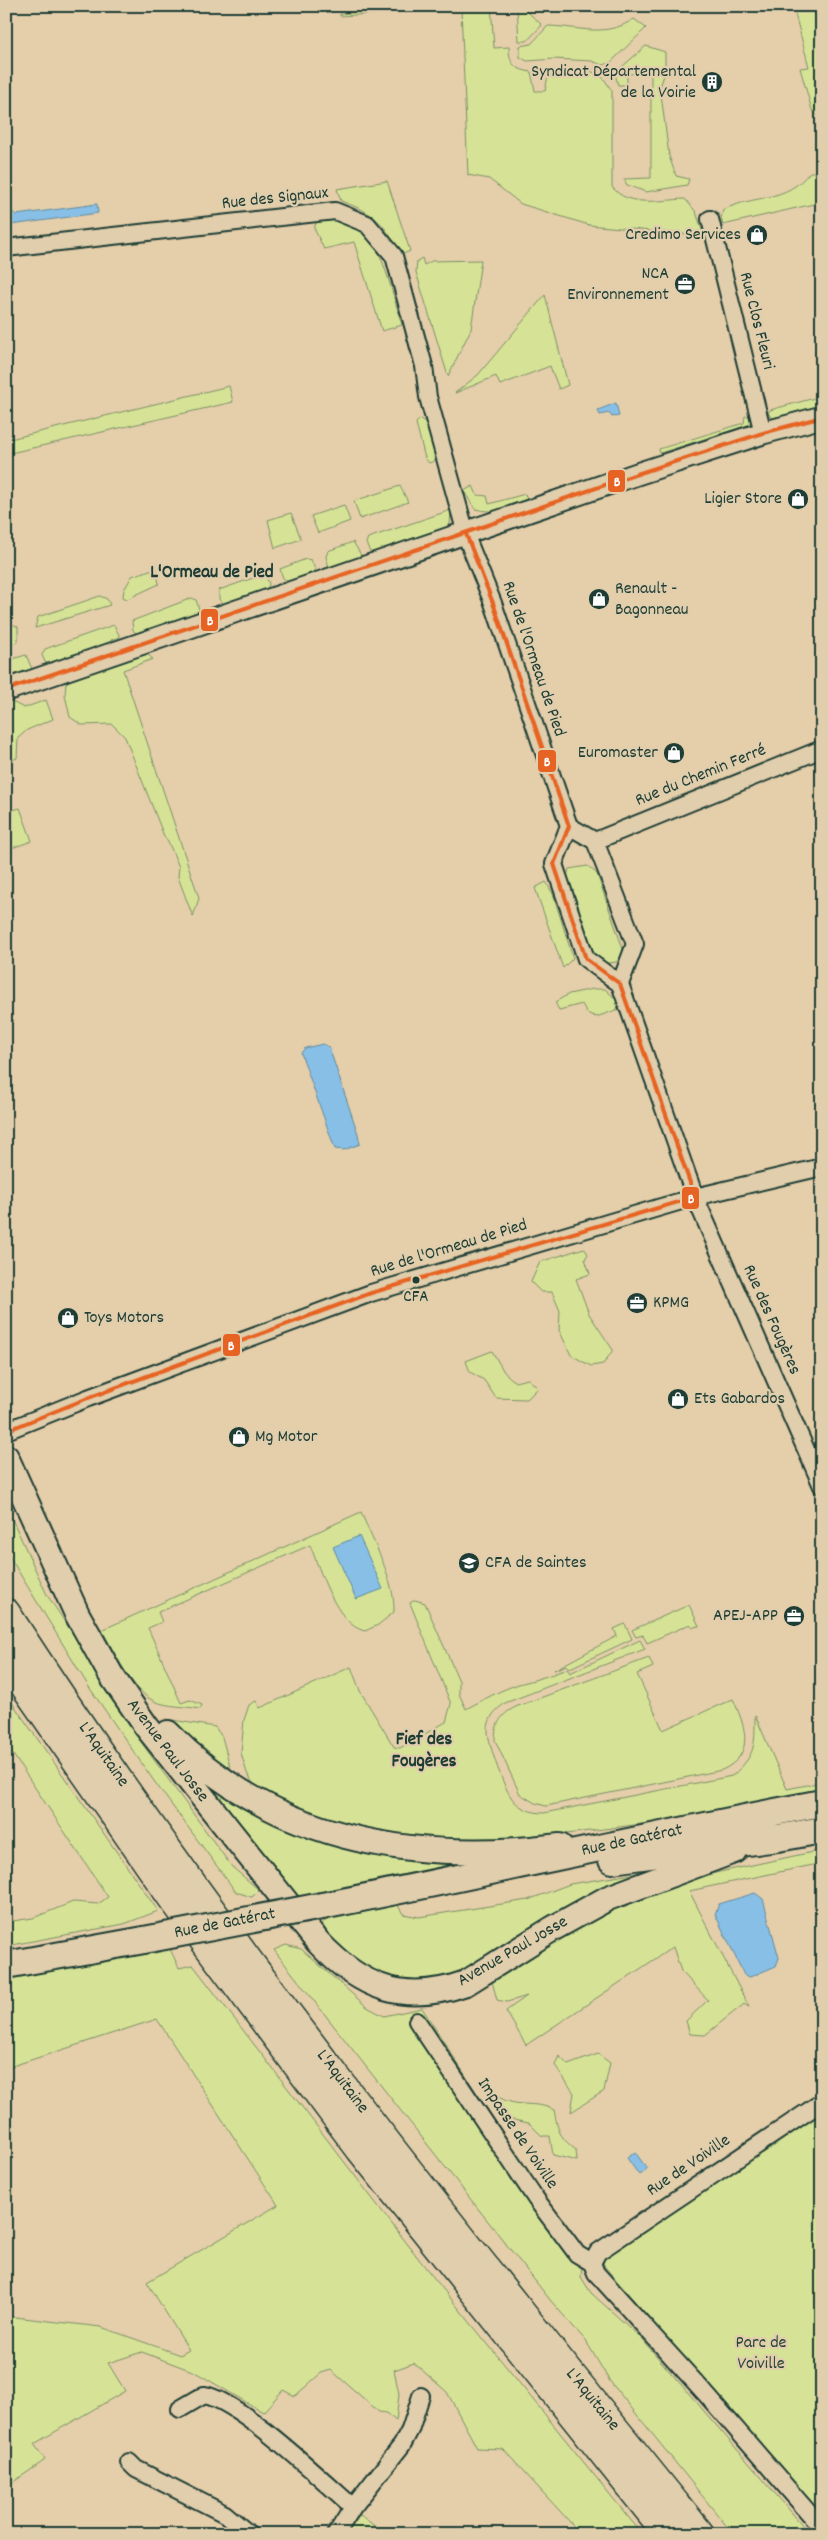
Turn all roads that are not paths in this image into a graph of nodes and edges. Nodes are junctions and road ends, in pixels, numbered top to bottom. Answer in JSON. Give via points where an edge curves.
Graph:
{"nodes":[{"id":1,"x":710,"y":219,"type":"dead end"},
{"id":2,"x":6,"y":248,"type":"edge"},
{"id":3,"x":822,"y":417,"type":"edge"},
{"id":4,"x":763,"y":433,"type":"junction"},
{"id":5,"x":466,"y":534,"type":"junction"},
{"id":6,"x":6,"y":690,"type":"edge"},
{"id":7,"x":822,"y":749,"type":"edge"},
{"id":8,"x":569,"y":826,"type":"junction"},
{"id":9,"x":595,"y":841,"type":"junction"},
{"id":10,"x":620,"y":984,"type":"junction"},
{"id":11,"x":822,"y":1167,"type":"edge"},
{"id":12,"x":695,"y":1197,"type":"junction"},
{"id":13,"x":6,"y":1431,"type":"edge"},
{"id":14,"x":6,"y":1457,"type":"edge"},
{"id":15,"x":822,"y":1486,"type":"edge"},
{"id":16,"x":6,"y":1613,"type":"edge"},
{"id":17,"x":6,"y":1659,"type":"edge"},
{"id":18,"x":111,"y":1675,"type":"junction"},
{"id":19,"x":822,"y":1803,"type":"edge"},
{"id":20,"x":822,"y":1830,"type":"edge"},
{"id":21,"x":666,"y":1833,"type":"junction"},
{"id":22,"x":778,"y":1838,"type":"junction"},
{"id":23,"x":444,"y":1882,"type":"junction"},
{"id":24,"x":6,"y":1965,"type":"edge"},
{"id":25,"x":417,"y":2021,"type":"dead end"},
{"id":26,"x":822,"y":2102,"type":"edge"},
{"id":27,"x":594,"y":2268,"type":"junction"},
{"id":28,"x":421,"y":2396,"type":"dead end"},
{"id":29,"x":180,"y":2409,"type":"dead end"},
{"id":30,"x":129,"y":2462,"type":"dead end"},
{"id":31,"x":353,"y":2507,"type":"junction"},
{"id":32,"x":822,"y":2528,"type":"edge"},
{"id":33,"x":249,"y":2534,"type":"edge"},
{"id":34,"x":336,"y":2534,"type":"edge"},
{"id":35,"x":668,"y":2534,"type":"edge"},
{"id":36,"x":700,"y":2534,"type":"edge"}],
"edges":[{"from":1,"to":4,"type":"street","name":"Rue Clos Fleuri"},
{"from":2,"to":5,"type":"street","name":"Rue des Signaux","via":[[335,211],[367,224],[394,256]]},
{"from":3,"to":4,"type":"street"},
{"from":4,"to":5,"type":"street"},
{"from":5,"to":6,"type":"street"},
{"from":5,"to":8,"type":"street","name":"Rue de l'Ormeau de Pied","via":[[494,602]]},
{"from":7,"to":9,"type":"street","name":"Rue du Chemin Ferré"},
{"from":8,"to":9,"type":"street"},
{"from":8,"to":10,"type":"street","via":[[554,864],[586,959]]},
{"from":9,"to":10,"type":"street","via":[[635,944]]},
{"from":10,"to":12,"type":"street"},
{"from":11,"to":12,"type":"street","name":"Rue de l'Ormeau de Pied"},
{"from":12,"to":13,"type":"street","name":"Rue de l'Ormeau de Pied","via":[[371,1293]]},
{"from":12,"to":15,"type":"street","name":"Rue des Fougères"},
{"from":14,"to":18,"type":"main road","name":"Avenue Paul Josse","via":[[77,1614]]},
{"from":16,"to":36,"type":"highway","name":"L'Aquitaine","via":[[193,1884],[381,2134]]},
{"from":17,"to":35,"type":"highway","name":"L'Aquitaine","via":[[170,1895],[360,2149]]},
{"from":18,"to":21,"type":"main road","name":"Avenue Paul Josse","via":[[193,1758],[236,1790],[303,1823],[348,1838],[428,1851],[483,1852]]},
{"from":18,"to":22,"type":"main road","name":"Avenue Paul Josse","via":[[146,1726],[326,1951],[353,1973],[395,1992],[434,1992],[466,1982],[608,1898],[720,1855]]},
{"from":19,"to":21,"type":"main road","name":"Rue de Gatérat"},
{"from":20,"to":22,"type":"main road","name":"Rue de Gatérat"},
{"from":21,"to":23,"type":"main road","name":"Rue de Gatérat"},
{"from":22,"to":23,"type":"main road","name":"Rue de Gatérat"},
{"from":23,"to":24,"type":"main road","name":"Rue de Gatérat","bridge":true},
{"from":25,"to":27,"type":"street","name":"Impasse de Voiville","via":[[536,2199],[577,2254]]},
{"from":26,"to":27,"type":"street","name":"Rue de Voiville","via":[[598,2252]]},
{"from":27,"to":32,"type":"street","name":"Impasse de Voiville"},
{"from":28,"to":31,"type":"street","via":[[402,2445]]},
{"from":29,"to":31,"type":"street","via":[[204,2395],[222,2400]]},
{"from":30,"to":33,"type":"street","via":[[136,2469],[225,2514]]},
{"from":31,"to":34,"type":"street"}]}
